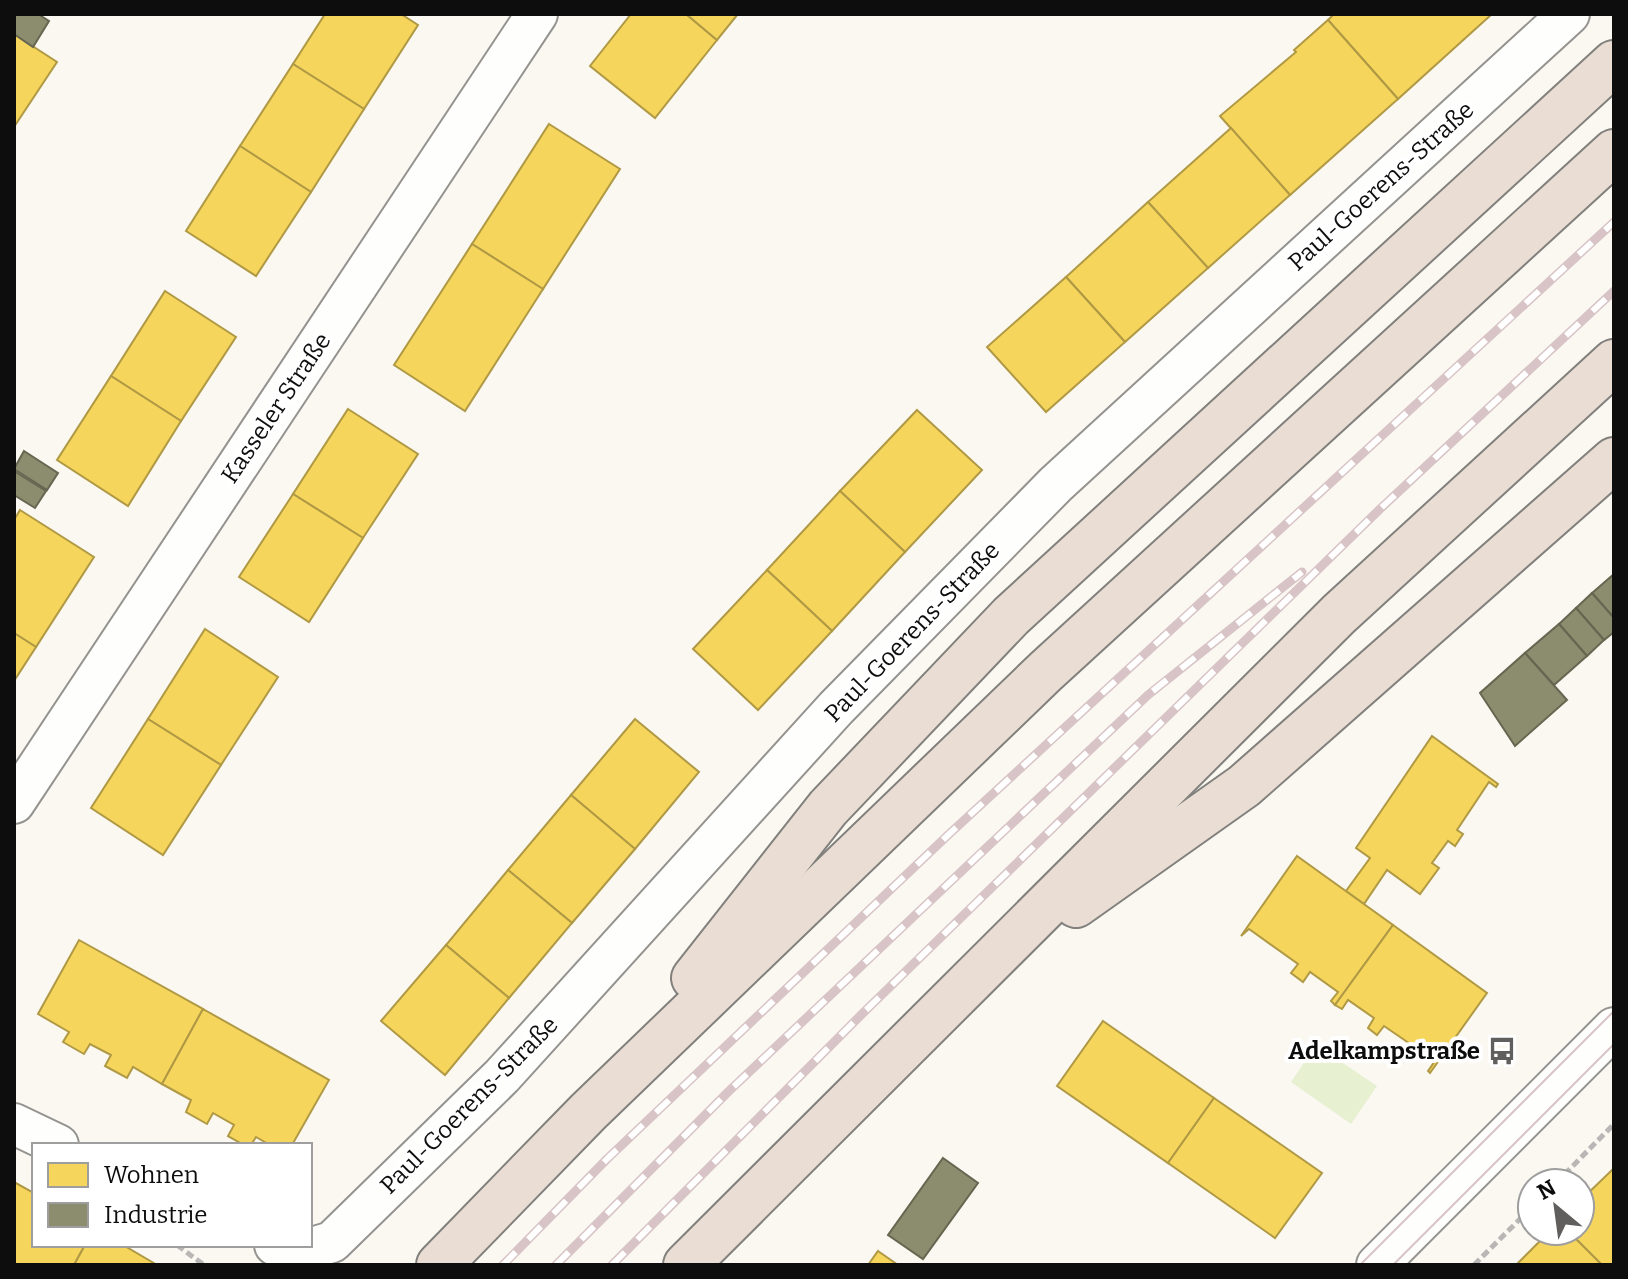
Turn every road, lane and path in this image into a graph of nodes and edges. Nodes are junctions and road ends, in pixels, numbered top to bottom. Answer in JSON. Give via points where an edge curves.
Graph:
{"nodes":[{"id":1,"x":537,"y":14,"type":"edge"},
{"id":2,"x":1569,"y":14,"type":"edge"},
{"id":3,"x":1614,"y":63,"type":"edge"},
{"id":4,"x":1614,"y":152,"type":"edge"},
{"id":5,"x":1614,"y":362,"type":"edge"},
{"id":6,"x":1614,"y":460,"type":"edge"},
{"id":7,"x":14,"y":803,"type":"edge"},
{"id":8,"x":973,"y":978,"type":"junction"},
{"id":9,"x":1614,"y":1028,"type":"edge"},
{"id":10,"x":588,"y":1112,"type":"junction"},
{"id":11,"x":14,"y":1124,"type":"edge"},
{"id":12,"x":1614,"y":1124,"type":"edge"},
{"id":13,"x":54,"y":1143,"type":"edge"},
{"id":14,"x":1572,"y":1167,"type":"edge"},
{"id":15,"x":1516,"y":1223,"type":"edge"},
{"id":16,"x":180,"y":1247,"type":"edge"},
{"id":17,"x":280,"y":1247,"type":"edge"},
{"id":18,"x":204,"y":1265,"type":"edge"},
{"id":19,"x":439,"y":1265,"type":"edge"},
{"id":20,"x":686,"y":1265,"type":"edge"},
{"id":21,"x":1377,"y":1265,"type":"edge"},
{"id":22,"x":1474,"y":1265,"type":"edge"}],
"edges":[{"from":1,"to":7,"type":"street","name":"Kasseler Straße"},
{"from":2,"to":17,"type":"street","name":"Paul-Goerens-Straße","via":[[1056,484],[836,708],[502,1076],[332,1242],[295,1253]]},
{"from":3,"to":10,"type":"highway","via":[[1011,616],[828,808]]},
{"from":4,"to":10,"type":"highway","via":[[1046,671]]},
{"from":5,"to":8,"type":"highway","via":[[1339,614]]},
{"from":6,"to":8,"type":"highway","via":[[1244,786]]},
{"from":8,"to":20,"type":"highway"},
{"from":9,"to":21,"type":"street"},
{"from":10,"to":19,"type":"highway"},
{"from":11,"to":13,"type":"street"},
{"from":12,"to":14,"type":"path"},
{"from":15,"to":22,"type":"path"},
{"from":16,"to":18,"type":"path"}]}
